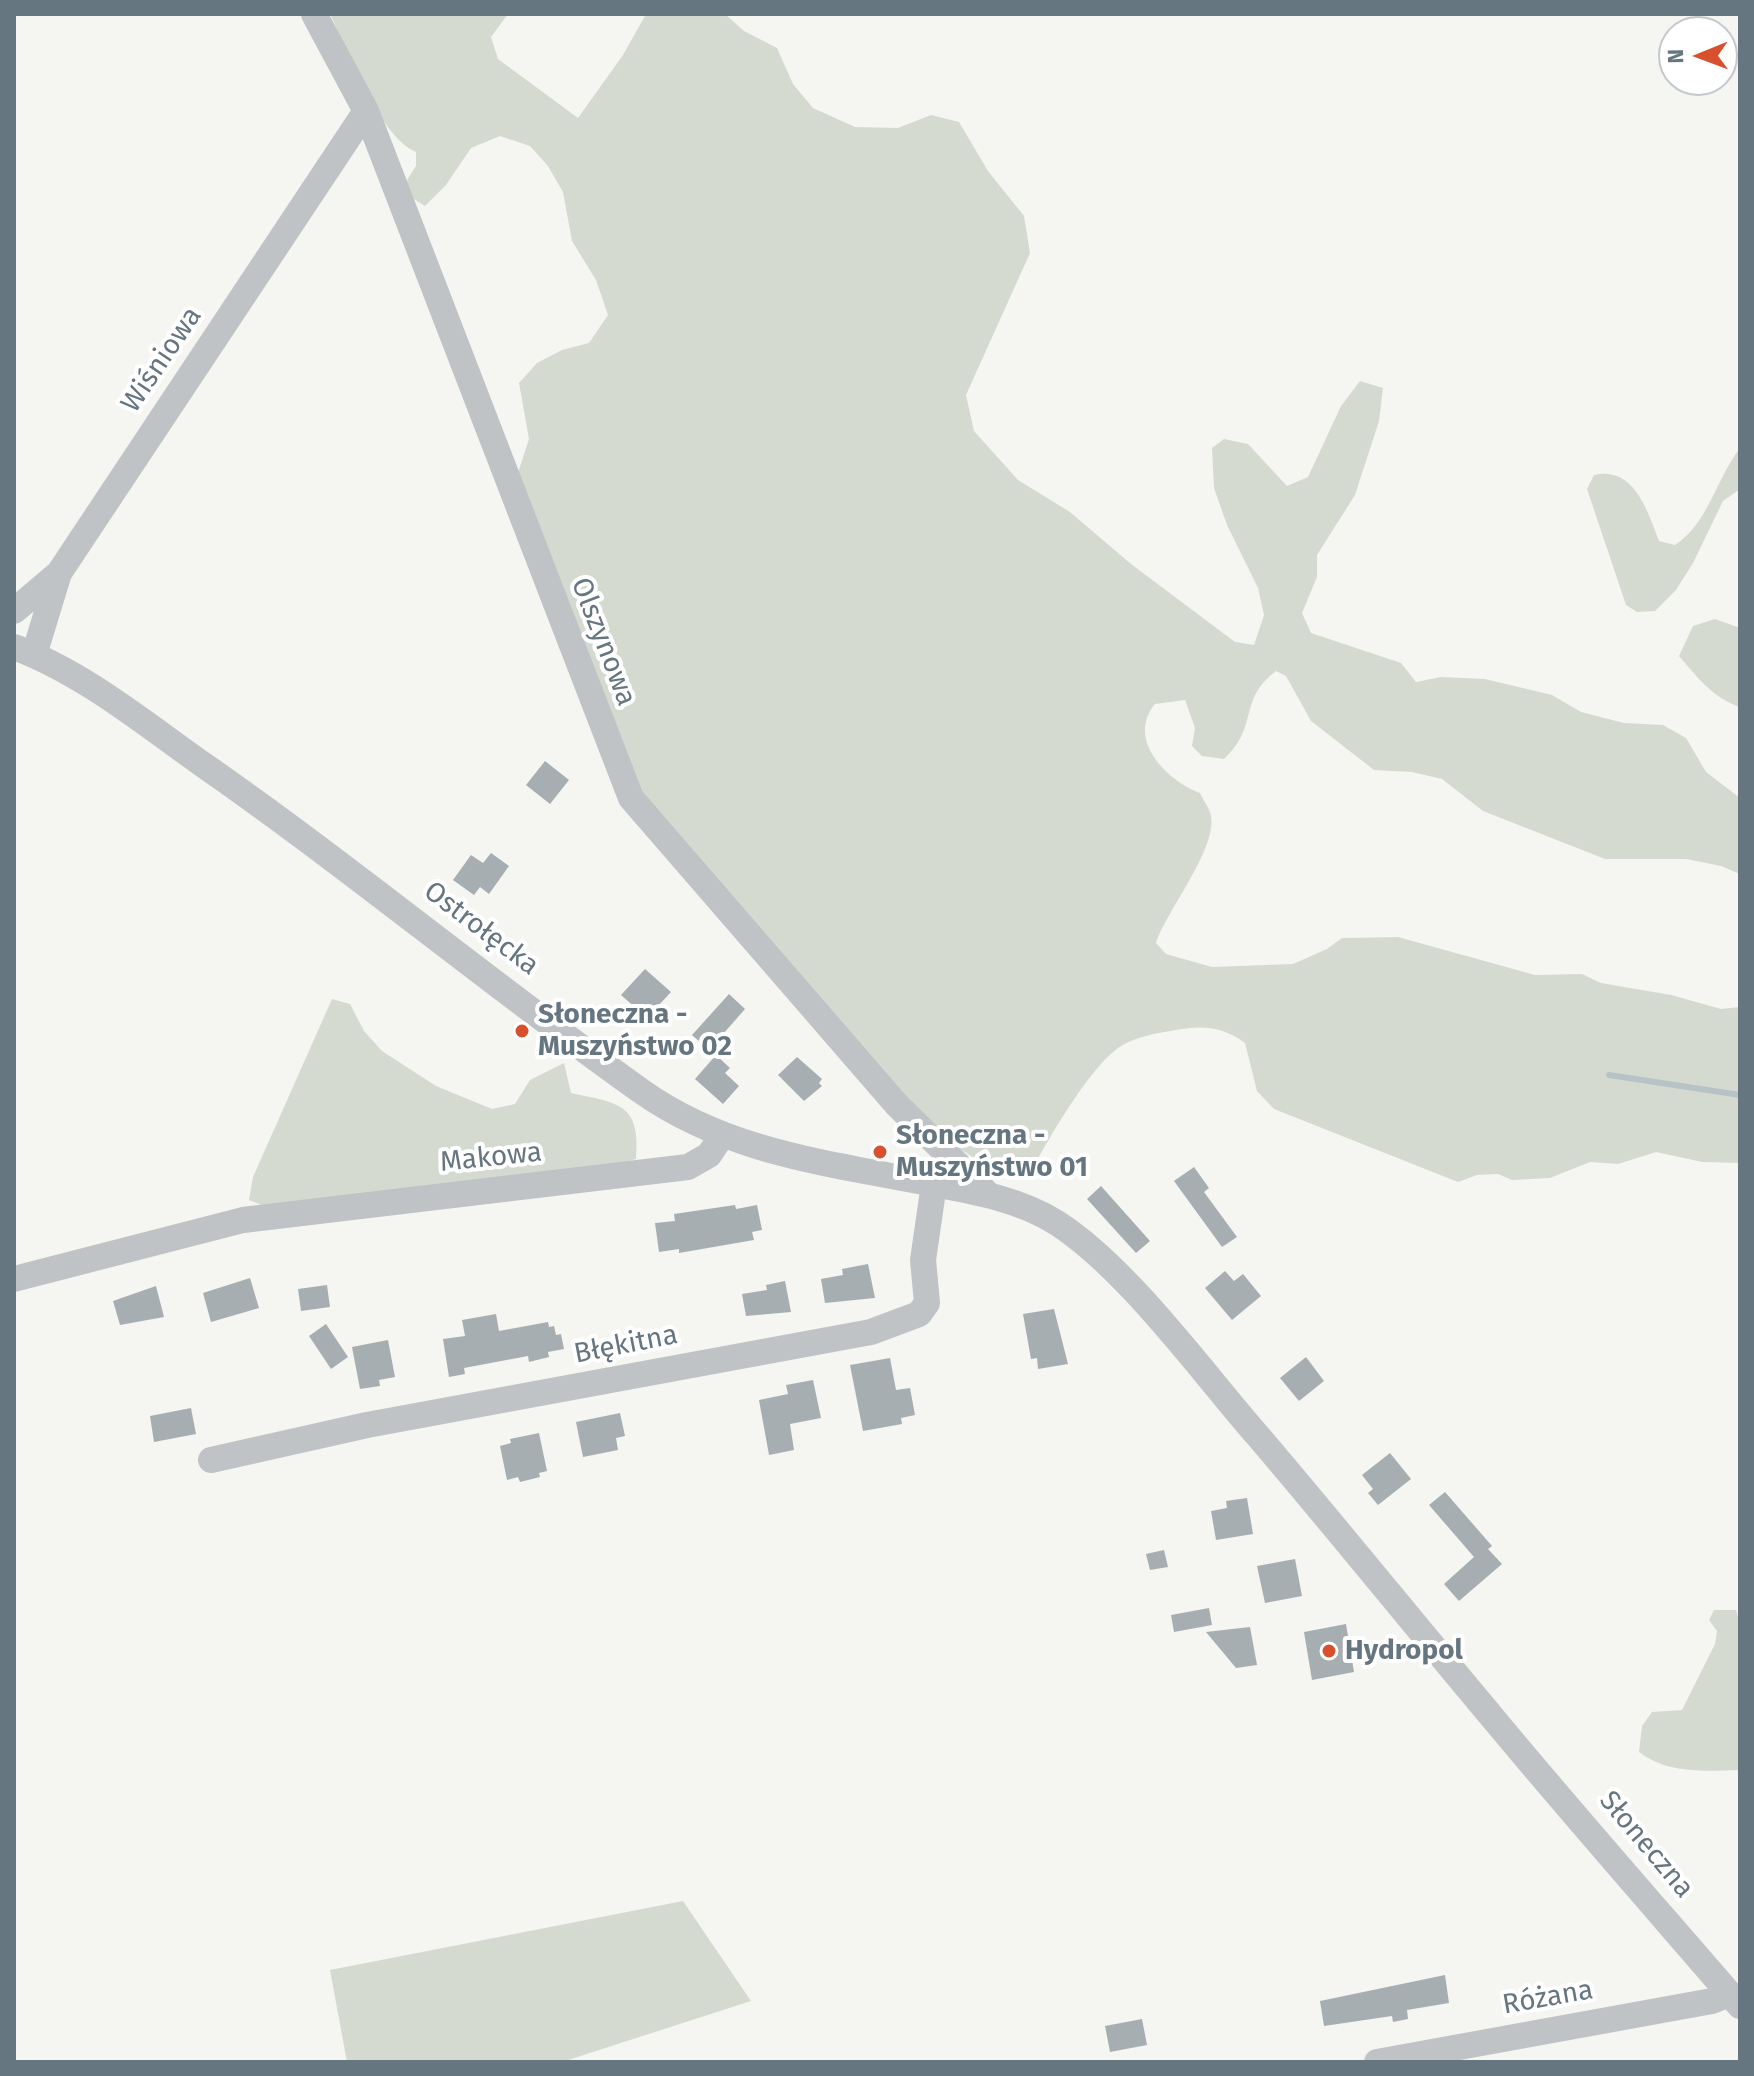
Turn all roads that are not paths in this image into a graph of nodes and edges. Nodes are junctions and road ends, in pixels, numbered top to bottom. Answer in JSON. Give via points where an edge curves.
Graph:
{"nodes":[{"id":1,"x":314,"y":14,"type":"edge"},
{"id":2,"x":366,"y":111,"type":"junction"},
{"id":3,"x":59,"y":573,"type":"junction"},
{"id":4,"x":14,"y":611,"type":"edge"},
{"id":5,"x":24,"y":651,"type":"edge"},
{"id":6,"x":721,"y":1137,"type":"junction"},
{"id":7,"x":934,"y":1184,"type":"junction"},
{"id":8,"x":989,"y":1195,"type":"junction"},
{"id":9,"x":14,"y":1279,"type":"edge"},
{"id":10,"x":211,"y":1460,"type":"dead end"},
{"id":11,"x":1735,"y":2000,"type":"edge"},
{"id":12,"x":1377,"y":2062,"type":"edge"}],
"edges":[{"from":1,"to":2,"type":"street","name":"Olszynowa"},
{"from":2,"to":3,"type":"street","name":"Wiśniowa"},
{"from":2,"to":8,"type":"street","name":"Olszynowa","via":[[631,798],[897,1105]]},
{"from":3,"to":4,"type":"street"},
{"from":3,"to":5,"type":"street","name":"Wiśniowa"},
{"from":5,"to":6,"type":"street","name":"Ostrołęcka","via":[[132,713],[298,831],[645,1094]]},
{"from":6,"to":7,"type":"street","name":"Ostrołęcka"},
{"from":6,"to":9,"type":"street","name":"Makowa","via":[[709,1155],[688,1167],[255,1218],[183,1232]]},
{"from":7,"to":8,"type":"street","name":"Ostrołęcka"},
{"from":7,"to":10,"type":"street","name":"Błękitna","via":[[923,1260],[927,1303],[919,1314],[871,1332],[367,1425]]},
{"from":8,"to":11,"type":"street","name":"Słoneczna","via":[[1037,1212],[1094,1251],[1328,1518]]},
{"from":11,"to":12,"type":"street","name":"Różana"}]}
